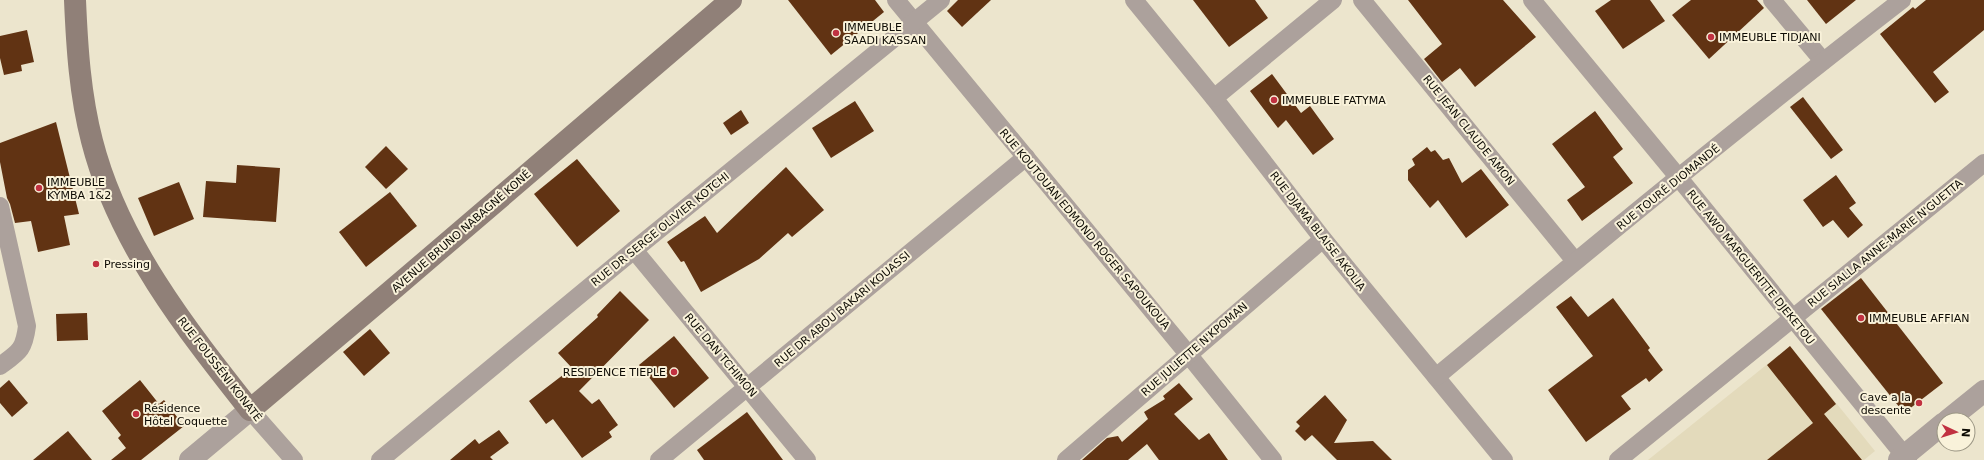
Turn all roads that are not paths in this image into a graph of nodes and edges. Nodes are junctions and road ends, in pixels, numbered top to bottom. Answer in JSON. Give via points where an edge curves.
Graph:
{"nodes":[{"id":1,"x":75,"y":0,"type":"edge"},
{"id":2,"x":731,"y":0,"type":"edge"},
{"id":3,"x":896,"y":0,"type":"edge"},
{"id":4,"x":941,"y":0,"type":"edge"},
{"id":5,"x":1134,"y":0,"type":"edge"},
{"id":6,"x":1333,"y":0,"type":"edge"},
{"id":7,"x":1362,"y":0,"type":"edge"},
{"id":8,"x":1532,"y":0,"type":"edge"},
{"id":9,"x":1772,"y":0,"type":"edge"},
{"id":10,"x":1902,"y":0,"type":"edge"},
{"id":11,"x":914,"y":22,"type":"junction"},
{"id":12,"x":1823,"y":61,"type":"junction"},
{"id":13,"x":1214,"y":98,"type":"junction"},
{"id":14,"x":1026,"y":157,"type":"junction"},
{"id":15,"x":1984,"y":163,"type":"edge"},
{"id":16,"x":1679,"y":178,"type":"junction"},
{"id":17,"x":0,"y":206,"type":"edge"},
{"id":18,"x":1323,"y":239,"type":"junction"},
{"id":19,"x":634,"y":250,"type":"junction"},
{"id":20,"x":1575,"y":261,"type":"junction"},
{"id":21,"x":1792,"y":318,"type":"junction"},
{"id":22,"x":1188,"y":354,"type":"junction"},
{"id":23,"x":0,"y":366,"type":"edge"},
{"id":24,"x":1436,"y":377,"type":"junction"},
{"id":25,"x":748,"y":387,"type":"junction"},
{"id":26,"x":1984,"y":391,"type":"edge"},
{"id":27,"x":250,"y":410,"type":"junction"},
{"id":28,"x":1958,"y":412,"type":"edge"},
{"id":29,"x":1936,"y":430,"type":"edge"},
{"id":30,"x":1903,"y":459,"type":"edge"},
{"id":31,"x":190,"y":460,"type":"edge"},
{"id":32,"x":294,"y":460,"type":"edge"},
{"id":33,"x":380,"y":460,"type":"edge"},
{"id":34,"x":659,"y":460,"type":"edge"},
{"id":35,"x":807,"y":460,"type":"edge"},
{"id":36,"x":1066,"y":460,"type":"edge"},
{"id":37,"x":1273,"y":460,"type":"edge"},
{"id":38,"x":1504,"y":460,"type":"edge"},
{"id":39,"x":1618,"y":460,"type":"edge"}],
"edges":[{"from":1,"to":27,"type":"main road","name":"RUE FOUSSÉNI KONATÉ","via":[[77,50],[92,141],[123,224],[150,272],[194,340]]},
{"from":2,"to":27,"type":"main road","name":"AVENUE BRUNO NABAGNÉ KONÉ"},
{"from":3,"to":11,"type":"street","name":"RUE KOUTOUAN EDMOND ROGER SAPOUKOUA"},
{"from":4,"to":11,"type":"street","name":"RUE DR SERGE OLIVIER KOTCHI"},
{"from":5,"to":13,"type":"street","name":"RUE DJAMA BLAISE AKOLIA"},
{"from":6,"to":13,"type":"street"},
{"from":7,"to":20,"type":"street","name":"RUE JEAN CLAUDE AMON"},
{"from":8,"to":16,"type":"street","name":"RUE AWO MARGUERITTE DJEKETOU"},
{"from":9,"to":12,"type":"street"},
{"from":10,"to":12,"type":"street","name":"RUE TOURÉ DIOMANDÉ"},
{"from":11,"to":14,"type":"street","name":"RUE KOUTOUAN EDMOND ROGER SAPOUKOUA"},
{"from":11,"to":19,"type":"street","name":"RUE DR SERGE OLIVIER KOTCHI"},
{"from":12,"to":16,"type":"street","name":"RUE TOURÉ DIOMANDÉ"},
{"from":13,"to":18,"type":"street","name":"RUE DJAMA BLAISE AKOLIA"},
{"from":14,"to":22,"type":"street","name":"RUE KOUTOUAN EDMOND ROGER SAPOUKOUA"},
{"from":14,"to":25,"type":"street","name":"RUE DR ABOU BAKARI KOUASSI"},
{"from":15,"to":21,"type":"street","name":"RUE SIALLA ANNE-MARIE N'GUETTA"},
{"from":16,"to":20,"type":"street","name":"RUE TOURÉ DIOMANDÉ"},
{"from":16,"to":21,"type":"street","name":"RUE AWO MARGUERITTE DJEKETOU"},
{"from":17,"to":23,"type":"street","via":[[27,326],[25,343],[14,356]]},
{"from":18,"to":22,"type":"street","name":"RUE JULIETTE N'KPOMAN"},
{"from":18,"to":24,"type":"street","name":"RUE DJAMA BLAISE AKOLIA"},
{"from":19,"to":25,"type":"street","name":"RUE DAN TCHIMON"},
{"from":19,"to":33,"type":"street","name":"RUE DR SERGE OLIVIER KOTCHI"},
{"from":20,"to":24,"type":"street","name":"RUE TOURÉ DIOMANDÉ"},
{"from":21,"to":30,"type":"street","name":"RUE AWO MARGUERITTE DJEKETOU"},
{"from":21,"to":39,"type":"street","name":"RUE SIALLA ANNE-MARIE N'GUETTA"},
{"from":22,"to":36,"type":"street","name":"RUE JULIETTE N'KPOMAN"},
{"from":22,"to":37,"type":"street","name":"RUE KOUTOUAN EDMOND ROGER SAPOUKOUA"},
{"from":24,"to":38,"type":"street","name":"RUE DJAMA BLAISE AKOLIA"},
{"from":25,"to":34,"type":"street","name":"RUE DR ABOU BAKARI KOUASSI"},
{"from":25,"to":35,"type":"street","name":"RUE DAN TCHIMON"},
{"from":26,"to":28,"type":"street"},
{"from":27,"to":31,"type":"street","name":"AVENUE BRUNO NABAGNÉ KONÉ"},
{"from":27,"to":32,"type":"street","name":"RUE FOUSSÉNI KONATÉ"},
{"from":29,"to":30,"type":"street"}]}
